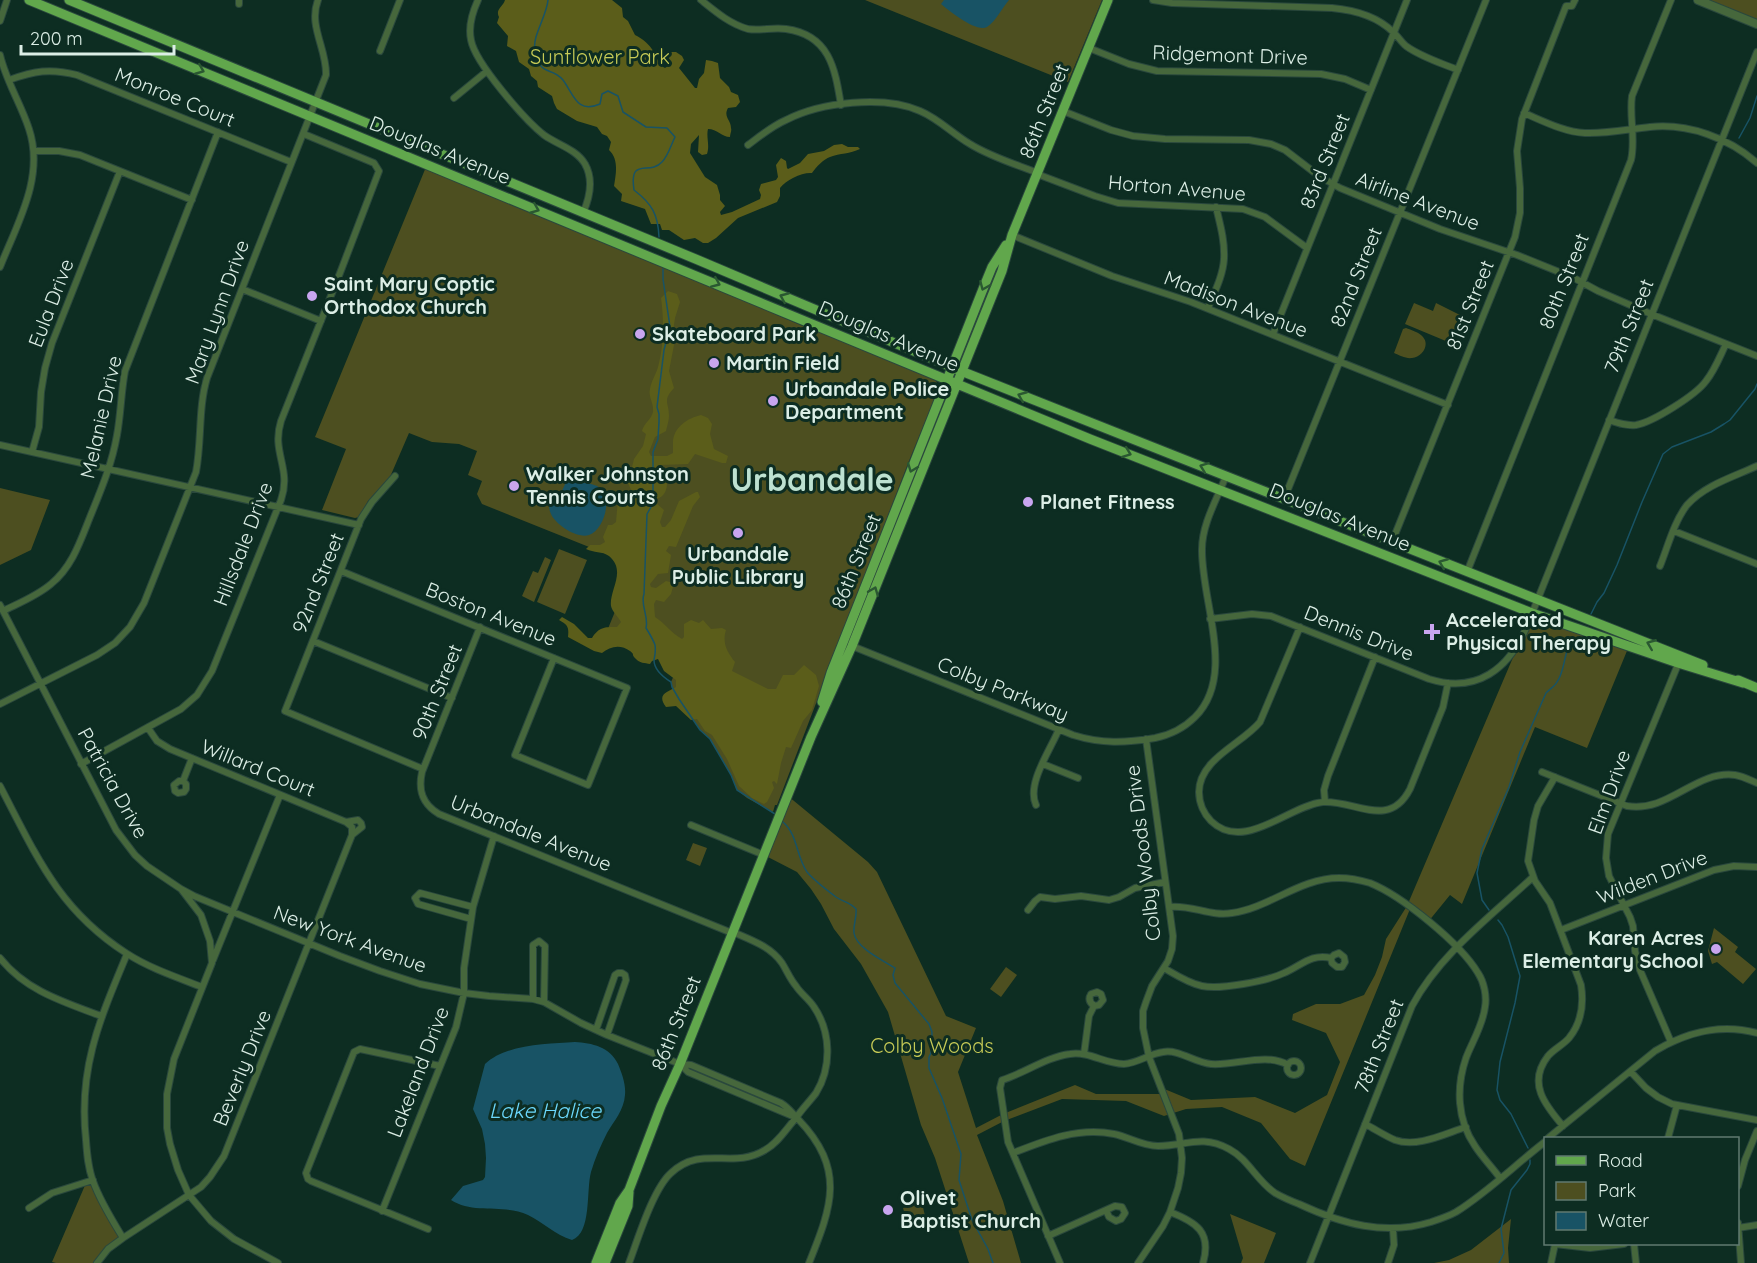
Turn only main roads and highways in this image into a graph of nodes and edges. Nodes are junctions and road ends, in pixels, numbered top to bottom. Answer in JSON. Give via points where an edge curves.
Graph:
{"nodes":[{"id":1,"x":29,"y":0,"type":"edge"},
{"id":2,"x":69,"y":0,"type":"edge"},
{"id":3,"x":1108,"y":0,"type":"edge"},
{"id":4,"x":1012,"y":235,"type":"junction"},
{"id":5,"x":951,"y":367,"type":"junction"},
{"id":6,"x":961,"y":372,"type":"junction"},
{"id":7,"x":946,"y":379,"type":"junction"},
{"id":8,"x":956,"y":384,"type":"junction"},
{"id":9,"x":1128,"y":438,"type":"junction"},
{"id":10,"x":1090,"y":439,"type":"junction"},
{"id":11,"x":1680,"y":659,"type":"junction"},
{"id":12,"x":1757,"y":688,"type":"edge"},
{"id":13,"x":811,"y":737,"type":"junction"},
{"id":14,"x":629,"y":1190,"type":"junction"},
{"id":15,"x":596,"y":1263,"type":"edge"},
{"id":16,"x":605,"y":1263,"type":"edge"}],
"edges":[{"from":1,"to":7,"type":"main road","name":"Douglas Avenue","one_way":true},
{"from":5,"to":2,"type":"main road","name":"Douglas Avenue","one_way":true},
{"from":3,"to":4,"type":"main road","name":"86th Street"},
{"from":4,"to":5,"type":"main road","name":"86th Street","one_way":true,"via":[[992,267]]},
{"from":4,"to":6,"type":"main road","name":"86th Street","via":[[1002,271]]},
{"from":5,"to":6,"type":"main road","name":"Douglas Avenue"},
{"from":5,"to":7,"type":"main road","name":"86th Street"},
{"from":6,"to":8,"type":"main road","name":"86th Street"},
{"from":9,"to":6,"type":"main road","name":"Douglas Avenue","one_way":true},
{"from":7,"to":8,"type":"main road","name":"Douglas Avenue"},
{"from":7,"to":13,"type":"main road","name":"86th Street","one_way":true,"via":[[831,673]]},
{"from":8,"to":10,"type":"main road","name":"Douglas Avenue"},
{"from":13,"to":8,"type":"main road","name":"86th Street","one_way":true,"via":[[852,646]]},
{"from":9,"to":10,"type":"main road","via":[[1099,429]]},
{"from":11,"to":9,"type":"main road","name":"Douglas Avenue","one_way":true},
{"from":10,"to":11,"type":"main road","name":"Douglas Avenue","one_way":true,"via":[[1532,613]]},
{"from":11,"to":12,"type":"main road","name":"Douglas Avenue"},
{"from":13,"to":14,"type":"main road","name":"86th Street"},
{"from":14,"to":15,"type":"main road","name":"86th Street"},
{"from":14,"to":16,"type":"main road","name":"86th Street","via":[[628,1206]]}]}
